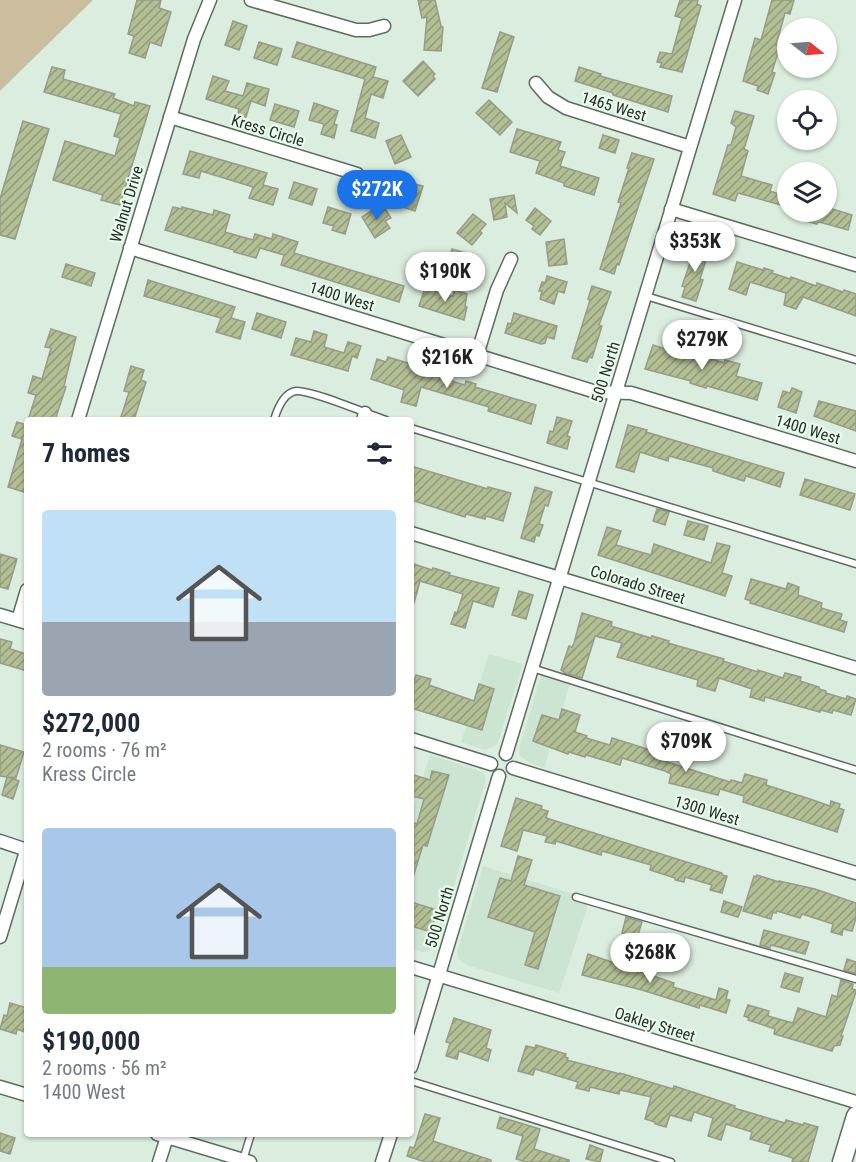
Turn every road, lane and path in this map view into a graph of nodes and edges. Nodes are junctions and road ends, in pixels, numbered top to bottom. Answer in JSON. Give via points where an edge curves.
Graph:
{"nodes":[{"id":1,"x":210,"y":0,"type":"edge"},
{"id":2,"x":251,"y":0,"type":"edge"},
{"id":3,"x":735,"y":0,"type":"edge"},
{"id":4,"x":384,"y":26,"type":"dead end"},
{"id":5,"x":536,"y":83,"type":"dead end"},
{"id":6,"x":170,"y":117,"type":"junction"},
{"id":7,"x":690,"y":147,"type":"junction"},
{"id":8,"x":357,"y":174,"type":"dead end"},
{"id":9,"x":671,"y":209,"type":"junction"},
{"id":10,"x":130,"y":248,"type":"junction"},
{"id":11,"x":511,"y":259,"type":"dead end"},
{"id":12,"x":856,"y":265,"type":"edge"},
{"id":13,"x":645,"y":295,"type":"junction"},
{"id":14,"x":477,"y":355,"type":"junction"},
{"id":15,"x":856,"y":360,"type":"edge"},
{"id":16,"x":615,"y":392,"type":"junction"},
{"id":17,"x":79,"y":417,"type":"edge"},
{"id":18,"x":275,"y":417,"type":"edge"},
{"id":19,"x":364,"y":417,"type":"edge"},
{"id":20,"x":414,"y":429,"type":"edge"},
{"id":21,"x":856,"y":461,"type":"edge"},
{"id":22,"x":588,"y":482,"type":"junction"},
{"id":23,"x":414,"y":533,"type":"edge"},
{"id":24,"x":856,"y":564,"type":"edge"},
{"id":25,"x":559,"y":578,"type":"junction"},
{"id":26,"x":0,"y":615,"type":"edge"},
{"id":27,"x":22,"y":622,"type":"edge"},
{"id":28,"x":856,"y":668,"type":"edge"},
{"id":29,"x":532,"y":669,"type":"junction"},
{"id":30,"x":414,"y":740,"type":"edge"},
{"id":31,"x":506,"y":754,"type":"junction"},
{"id":32,"x":491,"y":764,"type":"junction"},
{"id":33,"x":513,"y":768,"type":"junction"},
{"id":34,"x":856,"y":770,"type":"edge"},
{"id":35,"x":499,"y":776,"type":"junction"},
{"id":36,"x":0,"y":842,"type":"edge"},
{"id":37,"x":24,"y":848,"type":"edge"},
{"id":38,"x":24,"y":859,"type":"edge"},
{"id":39,"x":856,"y":873,"type":"edge"},
{"id":40,"x":576,"y":897,"type":"dead end"},
{"id":41,"x":0,"y":936,"type":"edge"},
{"id":42,"x":414,"y":968,"type":"edge"},
{"id":43,"x":439,"y":975,"type":"junction"},
{"id":44,"x":856,"y":979,"type":"edge"},
{"id":45,"x":414,"y":1057,"type":"edge"},
{"id":46,"x":414,"y":1082,"type":"edge"},
{"id":47,"x":0,"y":1087,"type":"edge"},
{"id":48,"x":24,"y":1094,"type":"edge"},
{"id":49,"x":856,"y":1102,"type":"edge"},
{"id":50,"x":856,"y":1116,"type":"edge"},
{"id":51,"x":162,"y":1137,"type":"edge"},
{"id":52,"x":165,"y":1137,"type":"edge"},
{"id":53,"x":251,"y":1137,"type":"edge"},
{"id":54,"x":390,"y":1137,"type":"edge"},
{"id":55,"x":247,"y":1161,"type":"edge"},
{"id":56,"x":159,"y":1162,"type":"edge"},
{"id":57,"x":382,"y":1162,"type":"edge"},
{"id":58,"x":671,"y":1162,"type":"edge"},
{"id":59,"x":842,"y":1162,"type":"edge"}],
"edges":[{"from":1,"to":6,"type":"street","name":"Walnut Drive"},
{"from":2,"to":4,"type":"street","via":[[356,30]]},
{"from":3,"to":7,"type":"street","name":"500 North"},
{"from":5,"to":7,"type":"street","name":"1465 West","via":[[548,97],[566,108]]},
{"from":6,"to":8,"type":"street","name":"Kress Circle"},
{"from":6,"to":10,"type":"street","name":"Walnut Drive"},
{"from":7,"to":9,"type":"street","name":"500 North"},
{"from":9,"to":12,"type":"street"},
{"from":9,"to":13,"type":"street","name":"500 North"},
{"from":10,"to":14,"type":"street","name":"1400 West"},
{"from":10,"to":17,"type":"street","name":"Walnut Drive"},
{"from":11,"to":14,"type":"street"},
{"from":13,"to":15,"type":"lane"},
{"from":13,"to":16,"type":"street","name":"500 North"},
{"from":14,"to":16,"type":"street","name":"1400 West","via":[[596,392]]},
{"from":16,"to":21,"type":"street","name":"1400 West","via":[[639,395]]},
{"from":16,"to":22,"type":"street","name":"500 North"},
{"from":18,"to":19,"type":"lane","via":[[278,407],[295,391],[312,394]]},
{"from":20,"to":22,"type":"lane"},
{"from":22,"to":24,"type":"lane"},
{"from":22,"to":25,"type":"street","name":"500 North"},
{"from":23,"to":25,"type":"street","name":"Colorado Street"},
{"from":25,"to":28,"type":"street","name":"Colorado Street"},
{"from":25,"to":29,"type":"street","name":"500 North"},
{"from":26,"to":27,"type":"street"},
{"from":29,"to":31,"type":"street","name":"500 North"},
{"from":29,"to":34,"type":"lane"},
{"from":30,"to":32,"type":"street"},
{"from":31,"to":32,"type":"street","via":[[496,755]]},
{"from":31,"to":33,"type":"street","via":[[512,759]]},
{"from":32,"to":35,"type":"street"},
{"from":33,"to":35,"type":"street"},
{"from":33,"to":39,"type":"street","name":"1300 West"},
{"from":35,"to":43,"type":"street","name":"500 North"},
{"from":36,"to":37,"type":"street"},
{"from":38,"to":41,"type":"street"},
{"from":40,"to":44,"type":"lane"},
{"from":42,"to":43,"type":"street","name":"Oakley Street"},
{"from":43,"to":45,"type":"street","name":"500 North"},
{"from":43,"to":49,"type":"street","name":"Oakley Street"},
{"from":46,"to":58,"type":"lane"},
{"from":47,"to":48,"type":"street"},
{"from":50,"to":59,"type":"main road"},
{"from":51,"to":56,"type":"street"},
{"from":52,"to":55,"type":"street"},
{"from":53,"to":55,"type":"lane"},
{"from":54,"to":57,"type":"street"}]}
